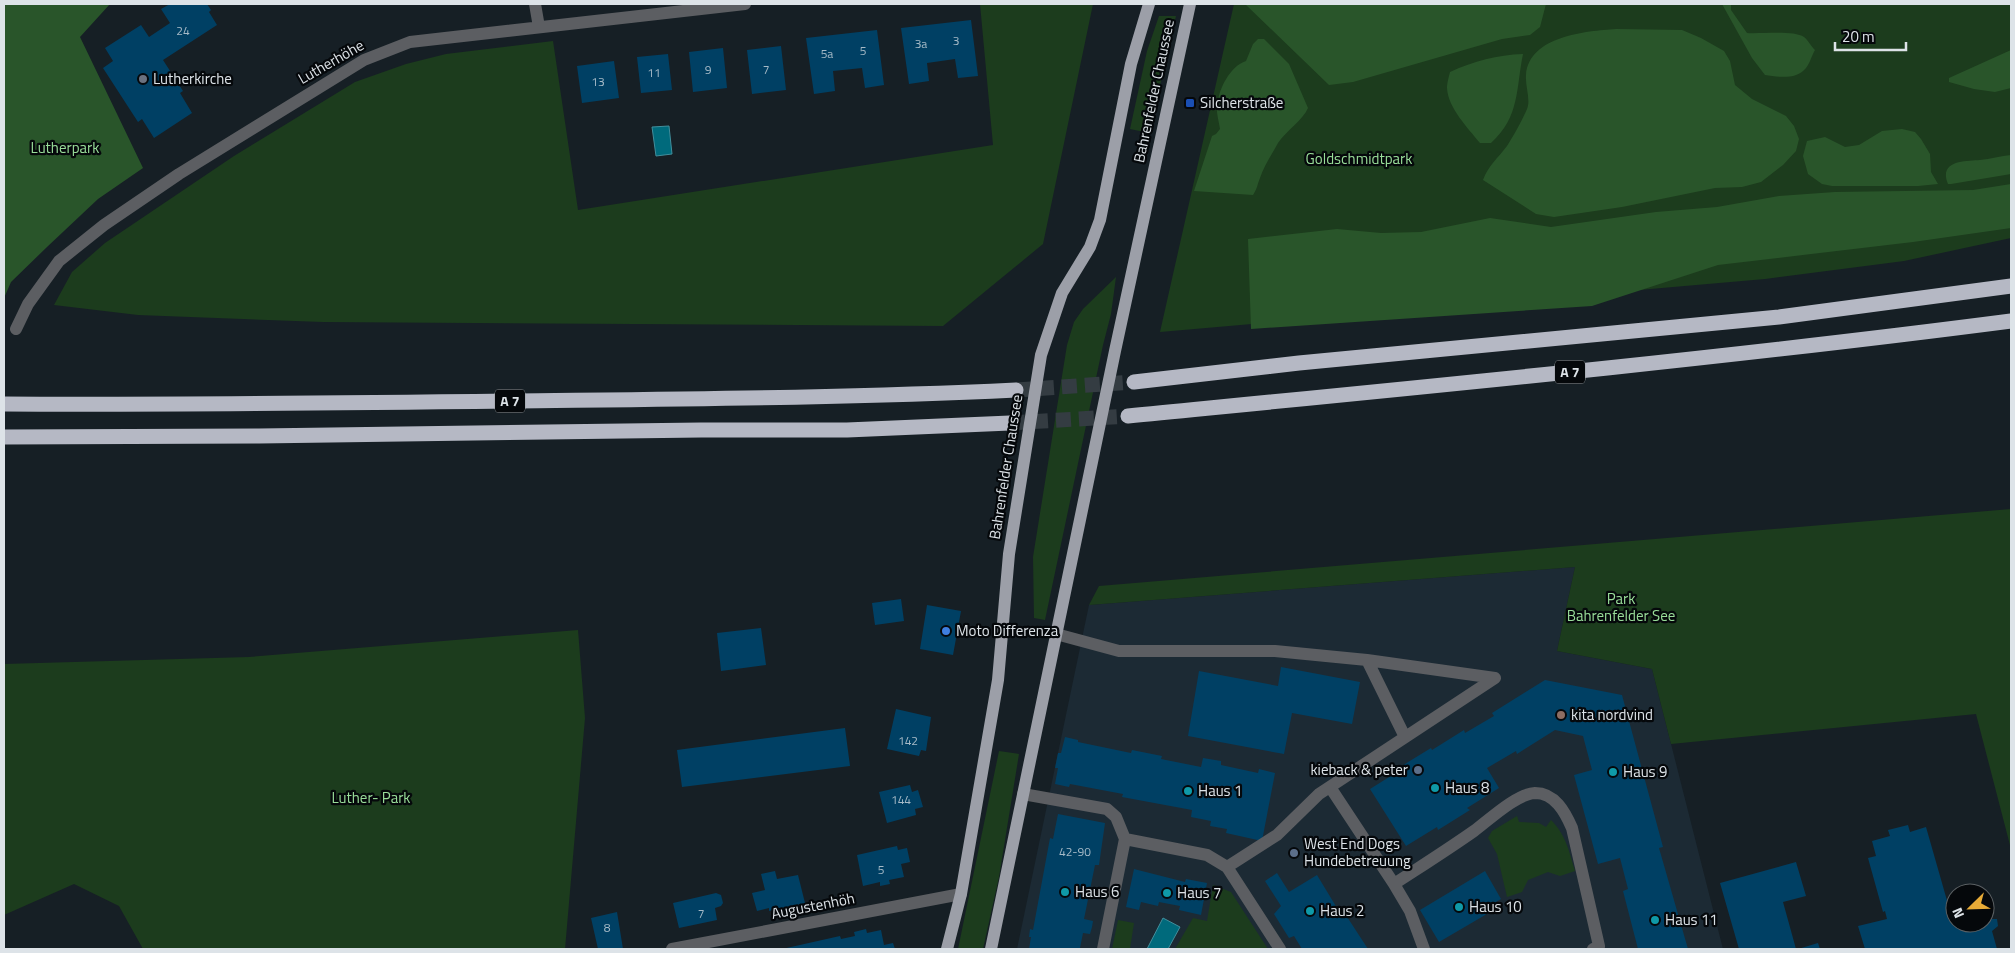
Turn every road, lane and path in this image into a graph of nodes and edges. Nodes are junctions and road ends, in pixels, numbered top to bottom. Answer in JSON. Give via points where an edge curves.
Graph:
{"nodes":[{"id":1,"x":535,"y":4,"type":"edge"},
{"id":2,"x":745,"y":4,"type":"edge"},
{"id":3,"x":1149,"y":4,"type":"edge"},
{"id":4,"x":1190,"y":4,"type":"edge"},
{"id":5,"x":539,"y":26,"type":"junction"},
{"id":6,"x":2011,"y":279,"type":"edge"},
{"id":7,"x":2011,"y":286,"type":"edge"},
{"id":8,"x":1983,"y":290,"type":"junction"},
{"id":9,"x":2011,"y":321,"type":"edge"},
{"id":10,"x":16,"y":328,"type":"dead end"},
{"id":11,"x":1134,"y":382,"type":"tunnel mouth"},
{"id":12,"x":1016,"y":390,"type":"tunnel mouth"},
{"id":13,"x":4,"y":404,"type":"edge"},
{"id":14,"x":1128,"y":416,"type":"tunnel mouth"},
{"id":15,"x":1010,"y":423,"type":"tunnel mouth"},
{"id":16,"x":4,"y":437,"type":"edge"},
{"id":17,"x":1056,"y":634,"type":"junction"},
{"id":18,"x":1367,"y":660,"type":"junction"},
{"id":19,"x":1405,"y":737,"type":"junction"},
{"id":20,"x":1330,"y":787,"type":"junction"},
{"id":21,"x":1023,"y":794,"type":"junction"},
{"id":22,"x":1125,"y":839,"type":"junction"},
{"id":23,"x":1227,"y":867,"type":"junction"},
{"id":24,"x":1394,"y":884,"type":"junction"},
{"id":25,"x":961,"y":894,"type":"junction"},
{"id":26,"x":672,"y":949,"type":"edge"},
{"id":27,"x":947,"y":949,"type":"edge"},
{"id":28,"x":991,"y":949,"type":"edge"},
{"id":29,"x":1103,"y":949,"type":"edge"},
{"id":30,"x":1280,"y":949,"type":"edge"},
{"id":31,"x":1424,"y":949,"type":"edge"},
{"id":32,"x":1593,"y":949,"type":"edge"}],
"edges":[{"from":1,"to":5,"type":"street"},
{"from":2,"to":5,"type":"street","name":"Lutherhöhe"},
{"from":3,"to":25,"type":"main road","name":"Bahrenfelder Chaussee","via":[[1131,64],[1100,220],[1090,248],[1062,293],[1041,355],[1008,554],[998,680]]},
{"from":4,"to":17,"type":"main road","name":"Bahrenfelder Chaussee"},
{"from":5,"to":10,"type":"street","name":"Lutherhöhe","via":[[410,42],[364,60],[179,174],[77,245],[45,279]]},
{"from":6,"to":8,"type":"highway"},
{"from":7,"to":8,"type":"highway","number":"A 7"},
{"from":8,"to":11,"type":"highway","number":"A 7","via":[[1779,317]]},
{"from":9,"to":14,"type":"highway","number":"A 7","via":[[1830,344]]},
{"from":12,"to":13,"type":"highway","number":"A 7","via":[[586,400]]},
{"from":15,"to":16,"type":"highway","number":"A 7","via":[[847,430]]},
{"from":17,"to":18,"type":"street","via":[[1119,651],[1275,651]]},
{"from":17,"to":21,"type":"main road","name":"Bahrenfelder Chaussee"},
{"from":18,"to":19,"type":"street"},
{"from":18,"to":19,"type":"street","via":[[1494,678]]},
{"from":19,"to":20,"type":"street"},
{"from":20,"to":23,"type":"street","via":[[1277,835]]},
{"from":20,"to":24,"type":"street"},
{"from":21,"to":22,"type":"street","via":[[1107,809],[1116,817]]},
{"from":21,"to":28,"type":"main road","name":"Bahrenfelder Chaussee"},
{"from":22,"to":23,"type":"street","via":[[1207,855]]},
{"from":22,"to":29,"type":"street"},
{"from":23,"to":30,"type":"street"},
{"from":24,"to":31,"type":"street","via":[[1410,911]]},
{"from":24,"to":32,"type":"street","via":[[1516,800],[1543,794],[1564,810],[1572,828],[1599,946]]},
{"from":25,"to":26,"type":"street","name":"Augustenhöh"},
{"from":25,"to":27,"type":"main road","name":"Bahrenfelder Chaussee"}]}
